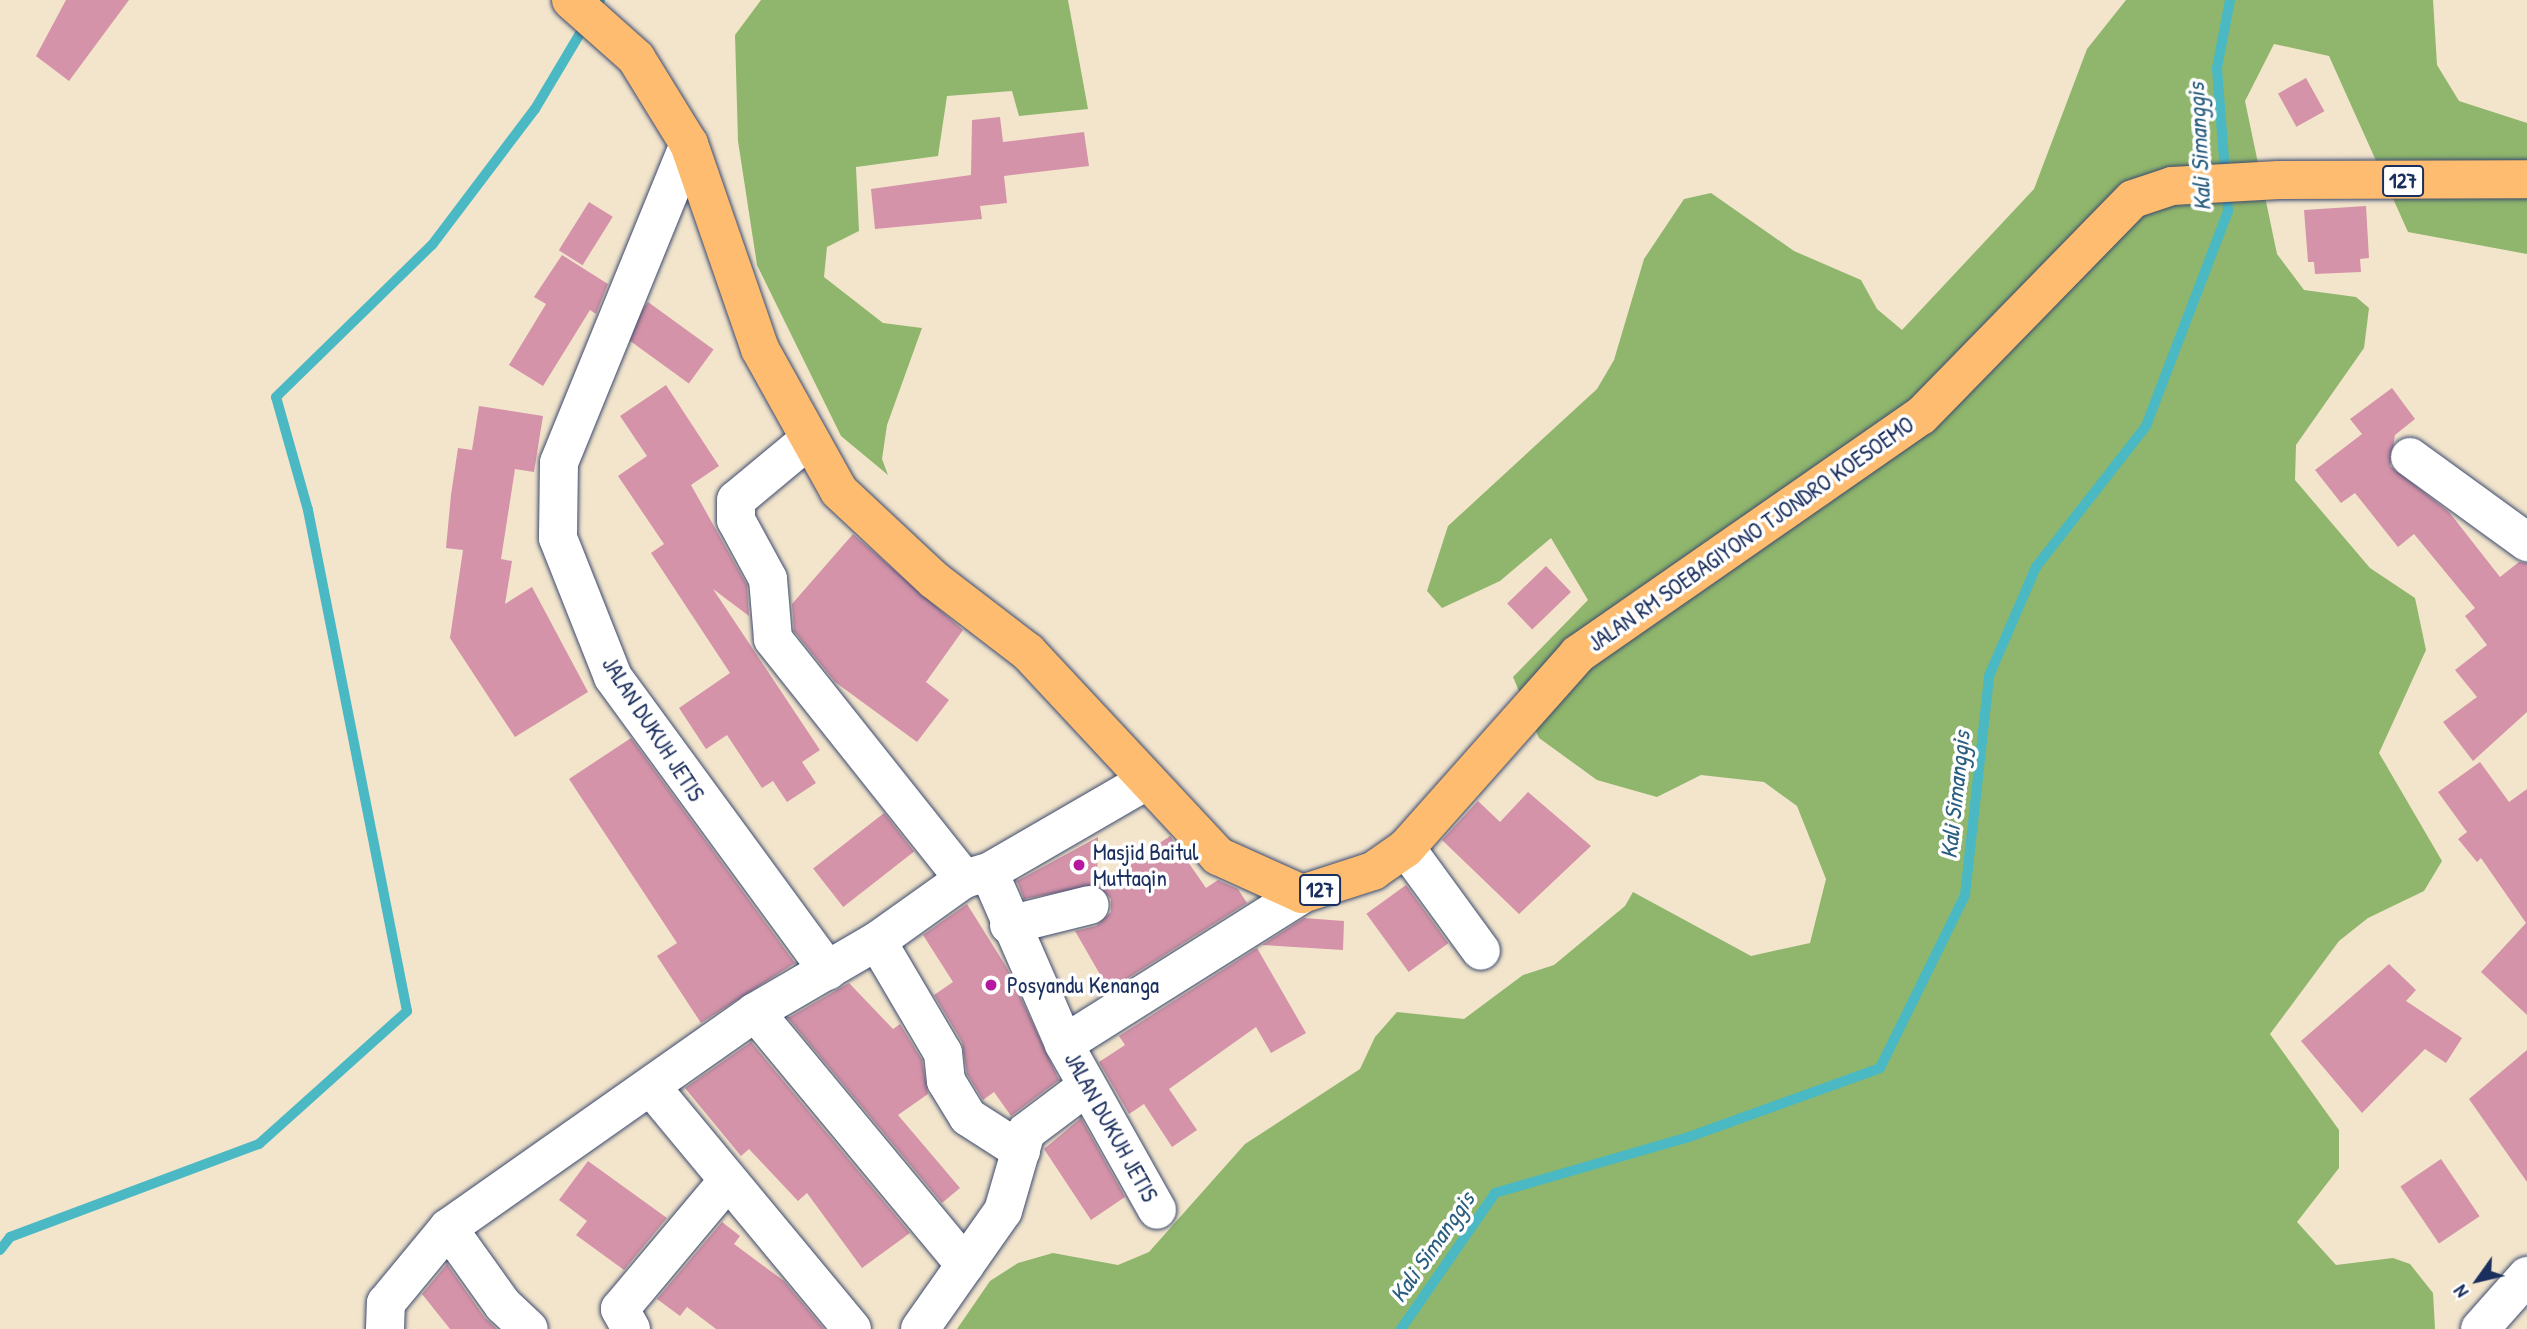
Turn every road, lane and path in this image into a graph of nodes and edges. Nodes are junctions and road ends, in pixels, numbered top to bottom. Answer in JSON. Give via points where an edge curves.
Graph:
{"nodes":[{"id":1,"x":570,"y":0,"type":"edge"},
{"id":2,"x":689,"y":144,"type":"junction"},
{"id":3,"x":2527,"y":179,"type":"edge"},
{"id":4,"x":807,"y":441,"type":"junction"},
{"id":5,"x":2410,"y":457,"type":"dead end"},
{"id":6,"x":2527,"y":542,"type":"edge"},
{"id":7,"x":1144,"y":782,"type":"junction"},
{"id":8,"x":1406,"y":848,"type":"junction"},
{"id":9,"x":976,"y":876,"type":"junction"},
{"id":10,"x":1303,"y":894,"type":"junction"},
{"id":11,"x":1090,"y":905,"type":"dead end"},
{"id":12,"x":1010,"y":925,"type":"junction"},
{"id":13,"x":877,"y":942,"type":"junction"},
{"id":14,"x":1481,"y":951,"type":"dead end"},
{"id":15,"x":828,"y":971,"type":"junction"},
{"id":16,"x":755,"y":1012,"type":"junction"},
{"id":17,"x":1064,"y":1044,"type":"junction"},
{"id":18,"x":1086,"y":1087,"type":"junction"},
{"id":19,"x":652,"y":1088,"type":"junction"},
{"id":20,"x":1021,"y":1151,"type":"junction"},
{"id":21,"x":725,"y":1184,"type":"junction"},
{"id":22,"x":1157,"y":1210,"type":"dead end"},
{"id":23,"x":448,"y":1228,"type":"junction"},
{"id":24,"x":965,"y":1265,"type":"junction"},
{"id":25,"x":2527,"y":1276,"type":"edge"},
{"id":26,"x":384,"y":1329,"type":"edge"},
{"id":27,"x":529,"y":1329,"type":"edge"},
{"id":28,"x":631,"y":1329,"type":"edge"},
{"id":29,"x":852,"y":1329,"type":"edge"},
{"id":30,"x":920,"y":1329,"type":"edge"},
{"id":31,"x":2480,"y":1329,"type":"edge"}],
"edges":[{"from":1,"to":2,"type":"main road","number":"127","via":[[635,58]]},
{"from":2,"to":4,"type":"main road","number":"127","via":[[760,349]]},
{"from":2,"to":15,"type":"street","name":"JALAN DUKUH JETIS","via":[[559,463],[558,538],[613,677]]},
{"from":3,"to":8,"type":"main road","name":"JALAN RM SOEBAGIYONO TJONDRO KOESOEMO","number":"127","via":[[2278,180],[2172,186],[2133,199],[2109,218],[1921,416],[1578,654]]},
{"from":4,"to":7,"type":"main road","number":"127","via":[[839,491],[880,534],[1028,652]]},
{"from":4,"to":9,"type":"street","name":"JALAN DUKUH JETIS","via":[[736,499],[736,520],[768,579],[773,639]]},
{"from":5,"to":6,"type":"street"},
{"from":7,"to":9,"type":"street"},
{"from":7,"to":10,"type":"main road","number":"127","via":[[1218,856]]},
{"from":8,"to":10,"type":"main road","name":"JALAN RM SOEBAGIYONO TJONDRO KOESOEMO","number":"127","via":[[1373,871]]},
{"from":8,"to":14,"type":"street"},
{"from":9,"to":12,"type":"street","name":"JALAN DUKUH JETIS"},
{"from":9,"to":13,"type":"street"},
{"from":10,"to":17,"type":"street","name":"JALAN DUKUH JETIS"},
{"from":11,"to":12,"type":"street"},
{"from":12,"to":17,"type":"street","name":"JALAN DUKUH JETIS"},
{"from":13,"to":15,"type":"street"},
{"from":13,"to":20,"type":"street","via":[[943,1053],[946,1081],[968,1117]]},
{"from":15,"to":16,"type":"street"},
{"from":16,"to":19,"type":"street"},
{"from":16,"to":24,"type":"street"},
{"from":17,"to":18,"type":"street","name":"JALAN DUKUH JETIS"},
{"from":18,"to":20,"type":"street","via":[[1026,1132]]},
{"from":18,"to":22,"type":"street","name":"JALAN DUKUH JETIS"},
{"from":19,"to":21,"type":"street"},
{"from":19,"to":23,"type":"street"},
{"from":20,"to":24,"type":"street","via":[[1003,1211]]},
{"from":21,"to":28,"type":"street","via":[[620,1310]]},
{"from":21,"to":29,"type":"street"},
{"from":23,"to":26,"type":"street","via":[[386,1303]]},
{"from":23,"to":27,"type":"street","via":[[503,1305]]},
{"from":24,"to":30,"type":"street"},
{"from":25,"to":31,"type":"street"}]}
